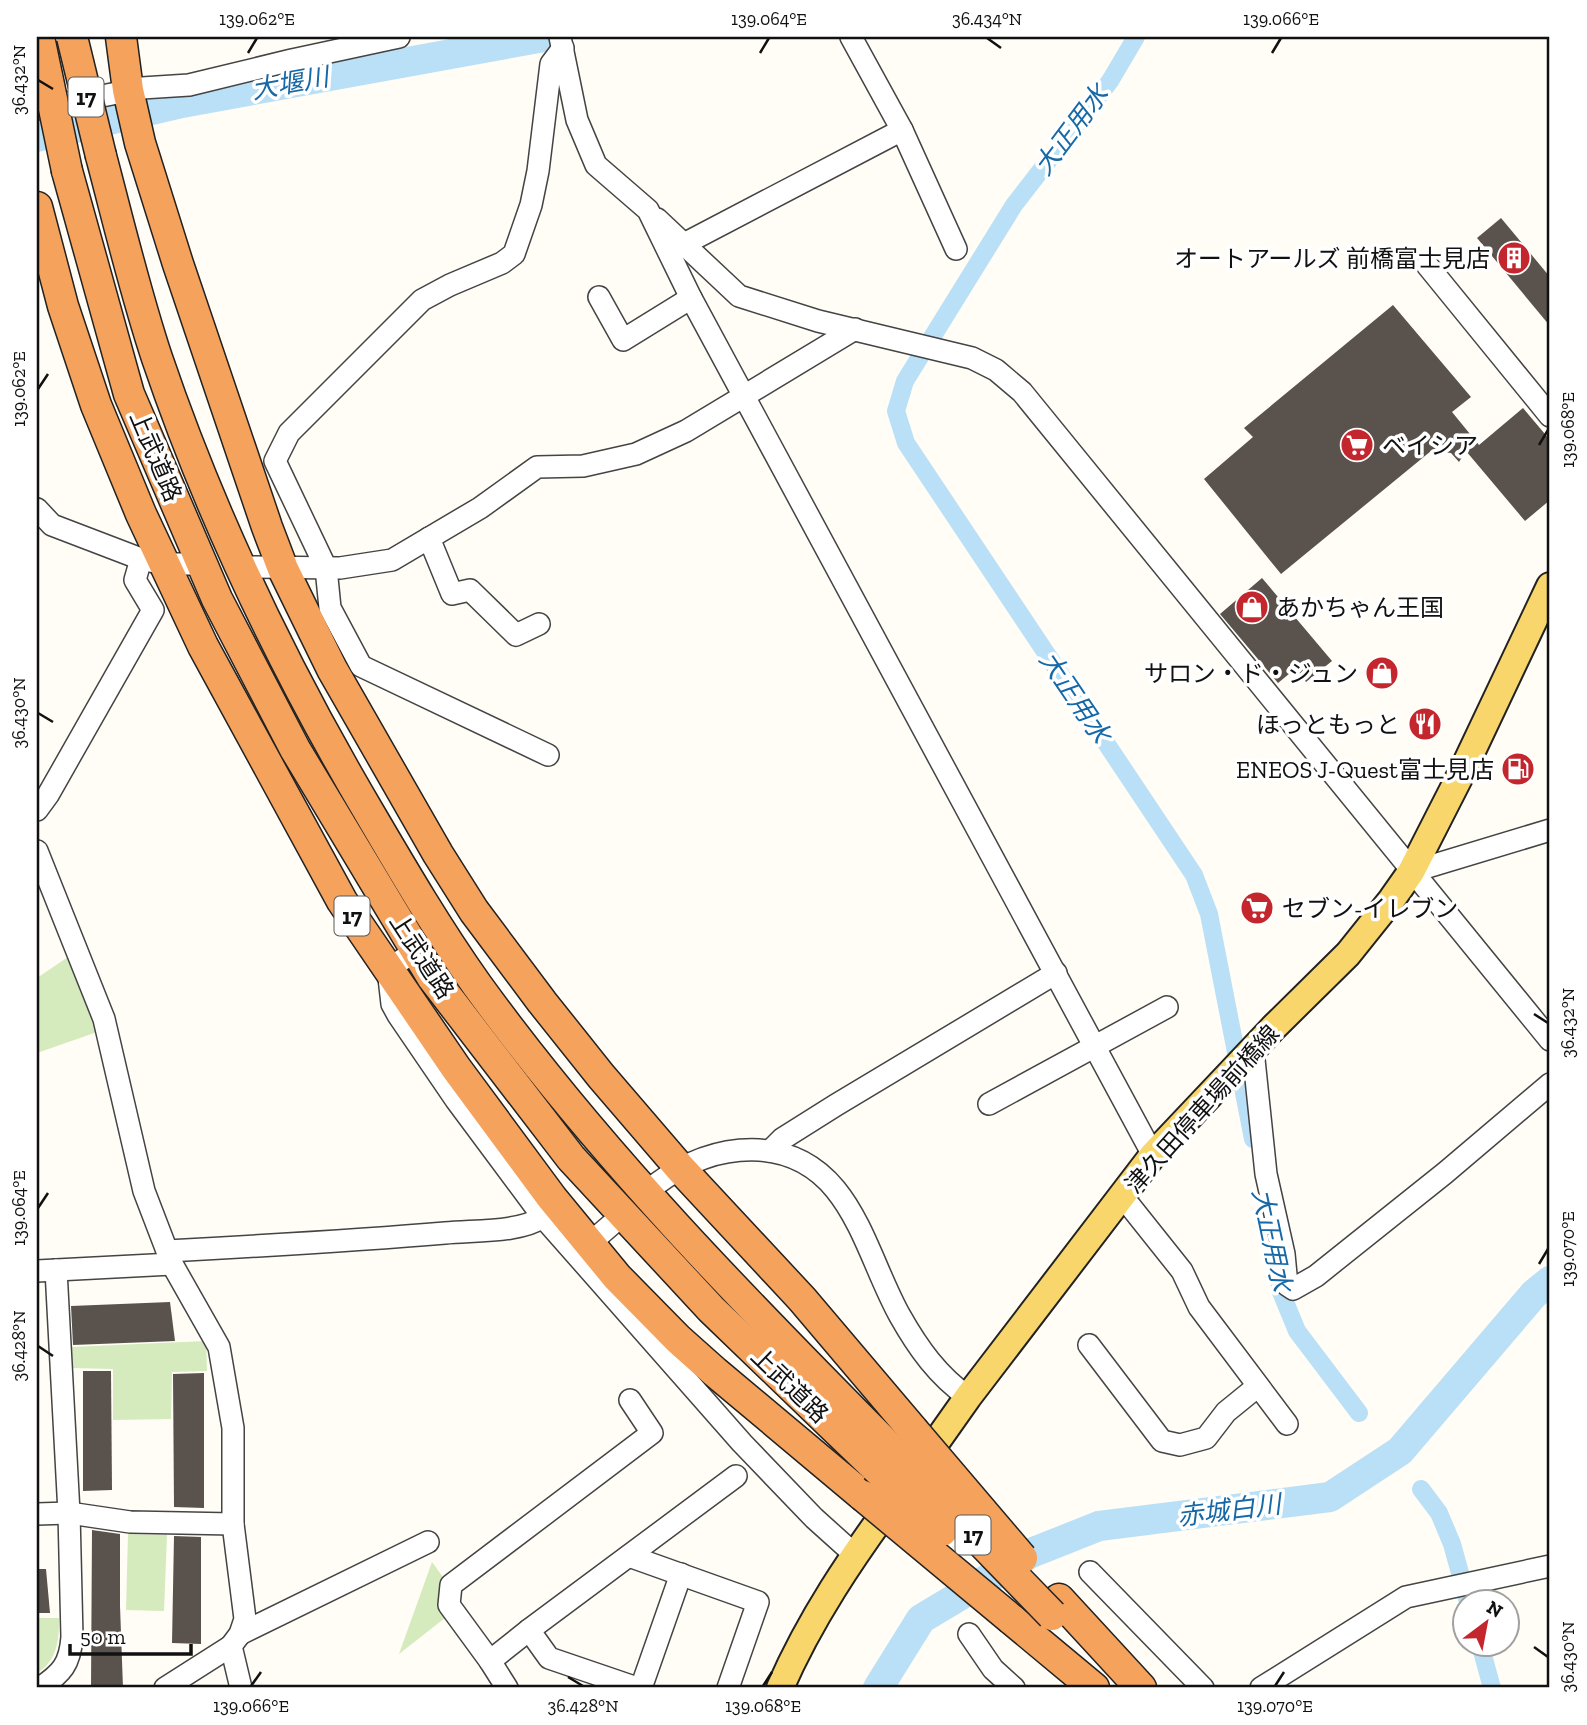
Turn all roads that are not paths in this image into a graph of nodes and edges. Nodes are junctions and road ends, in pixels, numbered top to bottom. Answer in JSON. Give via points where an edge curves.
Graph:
{"nodes":[{"id":1,"x":38,"y":37,"type":"edge"},
{"id":2,"x":72,"y":37,"type":"edge"},
{"id":3,"x":121,"y":37,"type":"edge"},
{"id":4,"x":399,"y":37,"type":"edge"},
{"id":5,"x":851,"y":37,"type":"edge"},
{"id":6,"x":561,"y":41,"type":"edge"},
{"id":7,"x":129,"y":94,"type":"junction"},
{"id":8,"x":37,"y":109,"type":"edge"},
{"id":9,"x":902,"y":130,"type":"junction"},
{"id":10,"x":37,"y":207,"type":"edge"},
{"id":11,"x":648,"y":211,"type":"junction"},
{"id":12,"x":684,"y":244,"type":"junction"},
{"id":13,"x":956,"y":249,"type":"dead end"},
{"id":14,"x":1427,"y":265,"type":"dead end"},
{"id":15,"x":599,"y":296,"type":"dead end"},
{"id":16,"x":691,"y":298,"type":"junction"},
{"id":17,"x":855,"y":329,"type":"junction"},
{"id":18,"x":745,"y":397,"type":"junction"},
{"id":19,"x":1550,"y":416,"type":"edge"},
{"id":20,"x":37,"y":509,"type":"edge"},
{"id":21,"x":429,"y":538,"type":"junction"},
{"id":22,"x":153,"y":562,"type":"junction"},
{"id":23,"x":200,"y":564,"type":"dead end"},
{"id":24,"x":253,"y":567,"type":"dead end"},
{"id":25,"x":326,"y":568,"type":"junction"},
{"id":26,"x":283,"y":569,"type":"junction"},
{"id":27,"x":1550,"y":586,"type":"edge"},
{"id":28,"x":539,"y":624,"type":"dead end"},
{"id":29,"x":548,"y":755,"type":"dead end"},
{"id":30,"x":37,"y":810,"type":"edge"},
{"id":31,"x":1550,"y":830,"type":"edge"},
{"id":32,"x":37,"y":850,"type":"edge"},
{"id":33,"x":1411,"y":872,"type":"junction"},
{"id":34,"x":400,"y":961,"type":"junction"},
{"id":35,"x":1056,"y":974,"type":"junction"},
{"id":36,"x":1167,"y":1007,"type":"dead end"},
{"id":37,"x":1550,"y":1040,"type":"edge"},
{"id":38,"x":1095,"y":1046,"type":"junction"},
{"id":39,"x":1251,"y":1052,"type":"junction"},
{"id":40,"x":1550,"y":1084,"type":"edge"},
{"id":41,"x":989,"y":1104,"type":"dead end"},
{"id":42,"x":770,"y":1151,"type":"junction"},
{"id":43,"x":1153,"y":1155,"type":"junction"},
{"id":44,"x":680,"y":1168,"type":"junction"},
{"id":45,"x":655,"y":1185,"type":"dead end"},
{"id":46,"x":1123,"y":1197,"type":"junction"},
{"id":47,"x":543,"y":1217,"type":"junction"},
{"id":48,"x":619,"y":1218,"type":"dead end"},
{"id":49,"x":589,"y":1244,"type":"junction"},
{"id":50,"x":170,"y":1257,"type":"junction"},
{"id":51,"x":47,"y":1270,"type":"edge"},
{"id":52,"x":1089,"y":1345,"type":"dead end"},
{"id":53,"x":1258,"y":1386,"type":"junction"},
{"id":54,"x":968,"y":1398,"type":"junction"},
{"id":55,"x":630,"y":1400,"type":"dead end"},
{"id":56,"x":1287,"y":1424,"type":"dead end"},
{"id":57,"x":885,"y":1460,"type":"junction"},
{"id":58,"x":736,"y":1476,"type":"dead end"},
{"id":59,"x":69,"y":1513,"type":"junction"},
{"id":60,"x":37,"y":1514,"type":"edge"},
{"id":61,"x":233,"y":1524,"type":"junction"},
{"id":62,"x":428,"y":1542,"type":"dead end"},
{"id":63,"x":854,"y":1554,"type":"junction"},
{"id":64,"x":629,"y":1556,"type":"junction"},
{"id":65,"x":1550,"y":1566,"type":"edge"},
{"id":66,"x":1090,"y":1572,"type":"dead end"},
{"id":67,"x":681,"y":1574,"type":"junction"},
{"id":68,"x":1038,"y":1612,"type":"junction"},
{"id":69,"x":530,"y":1630,"type":"junction"},
{"id":70,"x":969,"y":1634,"type":"dead end"},
{"id":71,"x":236,"y":1640,"type":"junction"},
{"id":72,"x":489,"y":1661,"type":"junction"},
{"id":73,"x":40,"y":1688,"type":"edge"},
{"id":74,"x":165,"y":1688,"type":"edge"},
{"id":75,"x":241,"y":1688,"type":"edge"},
{"id":76,"x":507,"y":1688,"type":"edge"},
{"id":77,"x":639,"y":1688,"type":"edge"},
{"id":78,"x":729,"y":1688,"type":"edge"},
{"id":79,"x":780,"y":1688,"type":"edge"},
{"id":80,"x":1014,"y":1688,"type":"edge"},
{"id":81,"x":1094,"y":1688,"type":"edge"},
{"id":82,"x":1104,"y":1688,"type":"edge"},
{"id":83,"x":1127,"y":1688,"type":"edge"},
{"id":84,"x":1141,"y":1688,"type":"edge"},
{"id":85,"x":1203,"y":1688,"type":"edge"},
{"id":86,"x":1261,"y":1688,"type":"edge"}],
"edges":[{"from":1,"to":57,"type":"highway","name":"上武道路","number":"17","bridge":true,"via":[[66,172],[130,394],[217,599],[295,749],[432,976],[571,1158],[711,1309]]},
{"from":2,"to":57,"type":"highway","name":"上武道路","number":"17","bridge":true,"via":[[133,279],[158,359],[240,567],[322,732],[412,886],[540,1068],[619,1164]]},
{"from":3,"to":7,"type":"highway","number":"17"},
{"from":4,"to":7,"type":"street","via":[[189,85]]},
{"from":5,"to":9,"type":"street"},
{"from":6,"to":11,"type":"street","via":[[578,120],[596,165]]},
{"from":6,"to":25,"type":"street","via":[[551,64],[531,205],[514,254],[422,300],[289,433],[275,461]]},
{"from":7,"to":8,"type":"street"},
{"from":7,"to":26,"type":"highway","number":"17","via":[[190,301]]},
{"from":9,"to":12,"type":"street"},
{"from":9,"to":13,"type":"street"},
{"from":10,"to":22,"type":"highway","number":"17","via":[[63,306],[96,405],[141,514]]},
{"from":11,"to":12,"type":"street"},
{"from":11,"to":16,"type":"street"},
{"from":12,"to":17,"type":"street","via":[[739,296]]},
{"from":14,"to":19,"type":"street"},
{"from":15,"to":16,"type":"street","via":[[623,340]]},
{"from":16,"to":18,"type":"street"},
{"from":17,"to":18,"type":"street"},
{"from":17,"to":33,"type":"street","via":[[972,358],[996,370],[1022,392]]},
{"from":18,"to":21,"type":"street","via":[[636,454],[583,466],[537,467]]},
{"from":18,"to":35,"type":"street"},
{"from":20,"to":22,"type":"street","via":[[52,525]]},
{"from":21,"to":25,"type":"street","via":[[392,560]]},
{"from":21,"to":28,"type":"street","via":[[452,594],[470,590],[516,635]]},
{"from":22,"to":23,"type":"street"},
{"from":22,"to":30,"type":"street","via":[[135,580],[153,610]]},
{"from":22,"to":34,"type":"highway","number":"17","via":[[342,901]]},
{"from":24,"to":26,"type":"street"},
{"from":25,"to":26,"type":"street"},
{"from":25,"to":29,"type":"street","via":[[330,608],[360,666]]},
{"from":26,"to":44,"type":"highway","number":"17","via":[[332,669],[438,854],[467,916]]},
{"from":27,"to":33,"type":"main road","name":"津久田停車場前橋線"},
{"from":31,"to":33,"type":"street"},
{"from":32,"to":50,"type":"street","via":[[104,1019],[144,1191]]},
{"from":33,"to":37,"type":"street"},
{"from":33,"to":39,"type":"main road","name":"津久田停車場前橋線","via":[[1348,954]]},
{"from":34,"to":47,"type":"street","via":[[392,1004],[398,1015]]},
{"from":34,"to":49,"type":"highway","number":"17","via":[[464,1078]]},
{"from":35,"to":38,"type":"street"},
{"from":35,"to":42,"type":"street","via":[[836,1105]]},
{"from":36,"to":38,"type":"street"},
{"from":38,"to":41,"type":"street"},
{"from":38,"to":43,"type":"street"},
{"from":39,"to":40,"type":"street","via":[[1266,1174],[1287,1285],[1293,1289],[1316,1276]]},
{"from":39,"to":43,"type":"main road","name":"津久田停車場前橋線"},
{"from":42,"to":44,"type":"street","via":[[728,1151]]},
{"from":42,"to":54,"type":"street","via":[[802,1163],[841,1196],[863,1230],[910,1333],[940,1376]]},
{"from":43,"to":46,"type":"main road","name":"津久田停車場前橋線"},
{"from":44,"to":45,"type":"street"},
{"from":44,"to":68,"type":"highway","number":"17","bridge":true,"via":[[802,1299],[978,1509]]},
{"from":46,"to":53,"type":"street","via":[[1182,1270],[1199,1307]]},
{"from":46,"to":54,"type":"main road","name":"津久田停車場前橋線"},
{"from":47,"to":50,"type":"street","via":[[506,1228]]},
{"from":47,"to":63,"type":"street","via":[[742,1443]]},
{"from":48,"to":49,"type":"street"},
{"from":49,"to":68,"type":"highway","number":"17","bridge":true,"via":[[678,1339],[863,1496]]},
{"from":50,"to":51,"type":"street"},
{"from":50,"to":61,"type":"street","via":[[219,1347],[233,1429]]},
{"from":51,"to":59,"type":"street"},
{"from":52,"to":53,"type":"street","via":[[1162,1441],[1180,1445],[1206,1438],[1226,1412]]},
{"from":53,"to":56,"type":"street"},
{"from":54,"to":63,"type":"main road","name":"津久田停車場前橋線"},
{"from":55,"to":72,"type":"street","via":[[652,1433],[451,1586],[449,1605]]},
{"from":57,"to":68,"type":"highway","name":"上武道路","number":"17","bridge":true},
{"from":58,"to":64,"type":"street"},
{"from":59,"to":60,"type":"street"},
{"from":59,"to":61,"type":"street","via":[[130,1522]]},
{"from":59,"to":73,"type":"street","via":[[70,1655],[59,1675]]},
{"from":61,"to":71,"type":"street","via":[[245,1619]]},
{"from":62,"to":71,"type":"street"},
{"from":63,"to":79,"type":"main road","name":"津久田停車場前橋線","via":[[803,1638]]},
{"from":64,"to":67,"type":"street"},
{"from":64,"to":69,"type":"street"},
{"from":65,"to":86,"type":"street","via":[[1406,1597]]},
{"from":66,"to":85,"type":"street"},
{"from":67,"to":77,"type":"street"},
{"from":67,"to":78,"type":"street","via":[[758,1602]]},
{"from":68,"to":81,"type":"highway","number":"17"},
{"from":68,"to":82,"type":"highway","name":"上武道路","number":"17"},
{"from":68,"to":83,"type":"highway","name":"上武道路","number":"17"},
{"from":68,"to":84,"type":"highway","number":"17"},
{"from":69,"to":72,"type":"street"},
{"from":69,"to":77,"type":"street","via":[[549,1658]]},
{"from":70,"to":80,"type":"street","via":[[993,1669]]},
{"from":71,"to":74,"type":"street"},
{"from":71,"to":75,"type":"street"},
{"from":72,"to":76,"type":"street"}]}
